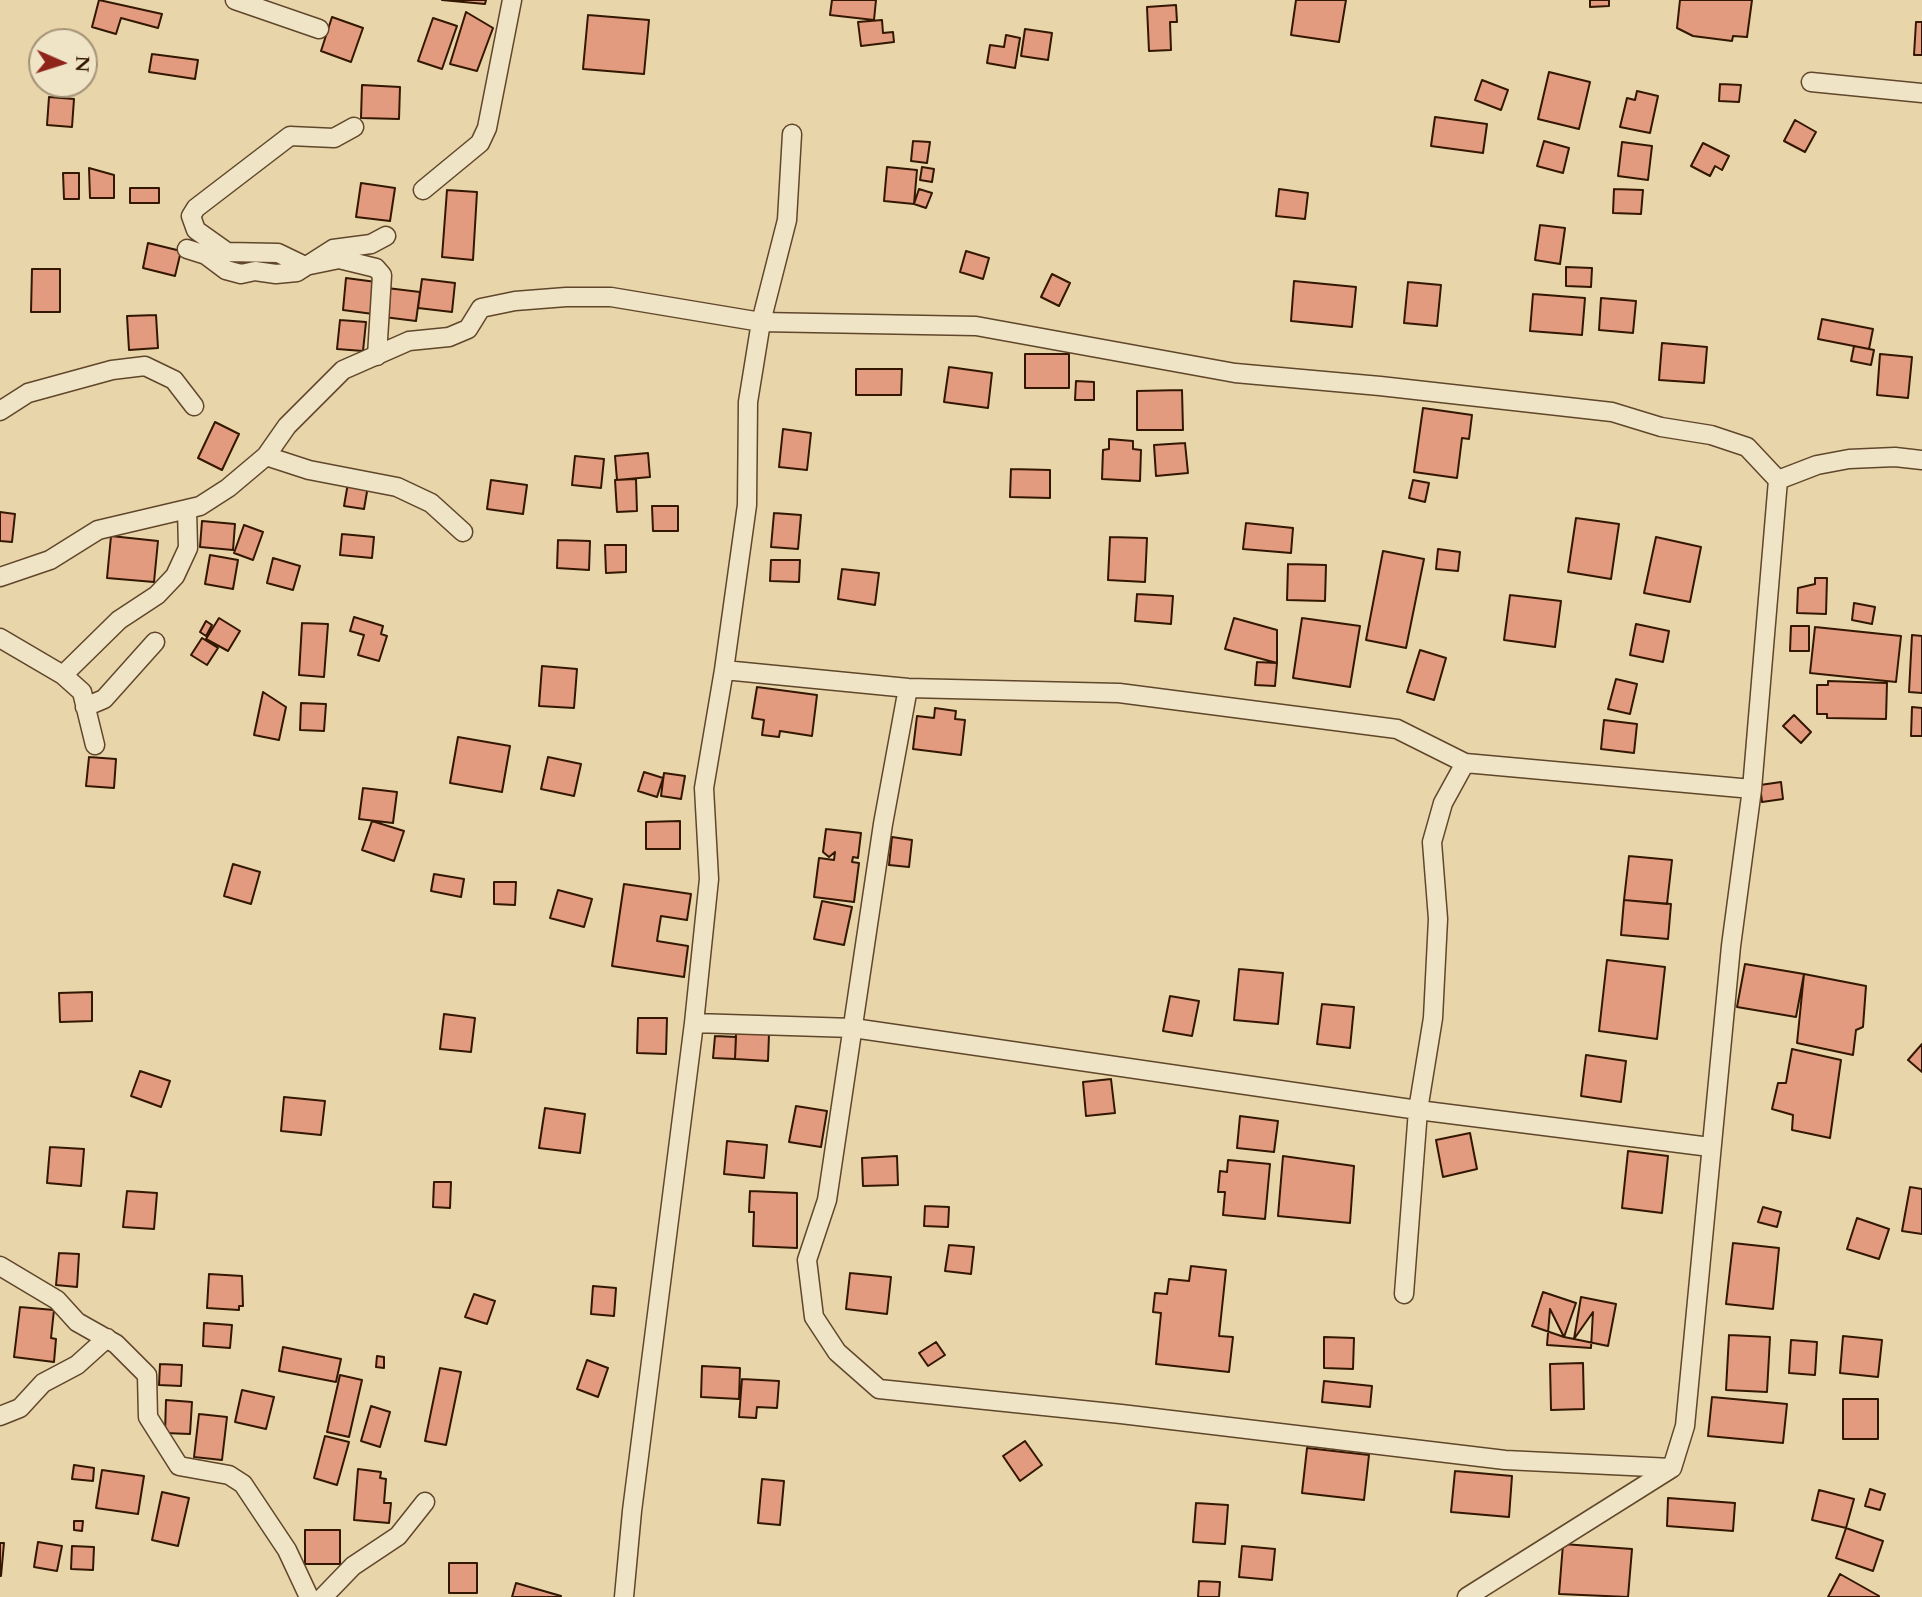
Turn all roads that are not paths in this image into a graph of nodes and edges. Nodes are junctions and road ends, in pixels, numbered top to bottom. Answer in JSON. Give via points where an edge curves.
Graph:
{"nodes":[{"id":1,"x":235,"y":0,"type":"edge"},
{"id":2,"x":512,"y":0,"type":"edge"},
{"id":3,"x":319,"y":29,"type":"dead end"},
{"id":4,"x":1811,"y":82,"type":"dead end"},
{"id":5,"x":1922,"y":93,"type":"edge"},
{"id":6,"x":354,"y":127,"type":"dead end"},
{"id":7,"x":792,"y":134,"type":"dead end"},
{"id":8,"x":423,"y":190,"type":"dead end"},
{"id":9,"x":386,"y":236,"type":"dead end"},
{"id":10,"x":187,"y":249,"type":"dead end"},
{"id":11,"x":305,"y":265,"type":"junction"},
{"id":12,"x":761,"y":322,"type":"junction"},
{"id":13,"x":377,"y":356,"type":"junction"},
{"id":14,"x":194,"y":406,"type":"dead end"},
{"id":15,"x":0,"y":411,"type":"edge"},
{"id":16,"x":266,"y":456,"type":"junction"},
{"id":17,"x":1922,"y":460,"type":"edge"},
{"id":18,"x":1778,"y":480,"type":"junction"},
{"id":19,"x":187,"y":509,"type":"junction"},
{"id":20,"x":463,"y":532,"type":"dead end"},
{"id":21,"x":0,"y":577,"type":"edge"},
{"id":22,"x":0,"y":638,"type":"edge"},
{"id":23,"x":155,"y":642,"type":"dead end"},
{"id":24,"x":724,"y":670,"type":"junction"},
{"id":25,"x":63,"y":675,"type":"junction"},
{"id":26,"x":908,"y":688,"type":"junction"},
{"id":27,"x":85,"y":706,"type":"junction"},
{"id":28,"x":95,"y":745,"type":"dead end"},
{"id":29,"x":1465,"y":763,"type":"junction"},
{"id":30,"x":1752,"y":789,"type":"junction"},
{"id":31,"x":694,"y":1023,"type":"junction"},
{"id":32,"x":853,"y":1028,"type":"junction"},
{"id":33,"x":1418,"y":1110,"type":"junction"},
{"id":34,"x":1710,"y":1147,"type":"junction"},
{"id":35,"x":0,"y":1266,"type":"edge"},
{"id":36,"x":1404,"y":1294,"type":"dead end"},
{"id":37,"x":107,"y":1338,"type":"junction"},
{"id":38,"x":0,"y":1416,"type":"edge"},
{"id":39,"x":1672,"y":1468,"type":"junction"},
{"id":40,"x":425,"y":1502,"type":"dead end"},
{"id":41,"x":309,"y":1597,"type":"edge"},
{"id":42,"x":323,"y":1597,"type":"edge"},
{"id":43,"x":624,"y":1597,"type":"edge"},
{"id":44,"x":1467,"y":1597,"type":"edge"}],
"edges":[{"from":1,"to":3,"type":"street"},
{"from":2,"to":8,"type":"street","via":[[493,102],[480,143]]},
{"from":4,"to":5,"type":"street"},
{"from":6,"to":11,"type":"street","via":[[334,138],[290,136],[191,216],[196,230],[227,252],[278,253]]},
{"from":7,"to":12,"type":"street","via":[[787,220]]},
{"from":9,"to":11,"type":"street","via":[[371,244],[333,249]]},
{"from":10,"to":11,"type":"street","via":[[241,274],[297,271]]},
{"from":11,"to":13,"type":"street","via":[[339,259],[365,263],[382,275]]},
{"from":12,"to":13,"type":"street","via":[[611,296],[515,301],[481,308],[468,329],[449,337],[409,341]]},
{"from":12,"to":18,"type":"street","via":[[976,326],[1235,373],[1612,412],[1747,447]]},
{"from":12,"to":24,"type":"street","via":[[748,402],[747,505]]},
{"from":13,"to":16,"type":"street","via":[[343,370],[287,426]]},
{"from":14,"to":15,"type":"street","via":[[174,380],[145,366],[27,393]]},
{"from":16,"to":19,"type":"street","via":[[228,488]]},
{"from":16,"to":20,"type":"street","via":[[309,470],[397,487],[431,503]]},
{"from":17,"to":18,"type":"street","via":[[1849,459]]},
{"from":18,"to":30,"type":"street"},
{"from":19,"to":21,"type":"street","via":[[108,526],[50,560]]},
{"from":19,"to":25,"type":"street","via":[[188,548],[175,576],[157,595],[119,620]]},
{"from":22,"to":25,"type":"street"},
{"from":23,"to":27,"type":"street","via":[[104,699]]},
{"from":24,"to":26,"type":"street"},
{"from":24,"to":31,"type":"street","via":[[704,788],[709,879]]},
{"from":25,"to":27,"type":"street","via":[[82,692]]},
{"from":26,"to":29,"type":"street","via":[[1119,694],[1396,729]]},
{"from":26,"to":32,"type":"street"},
{"from":27,"to":28,"type":"street"},
{"from":29,"to":30,"type":"street"},
{"from":29,"to":33,"type":"street","via":[[1443,803],[1432,842],[1437,946],[1433,1018]]},
{"from":30,"to":34,"type":"street"},
{"from":31,"to":32,"type":"street"},
{"from":31,"to":43,"type":"street"},
{"from":32,"to":33,"type":"street"},
{"from":32,"to":39,"type":"street","via":[[827,1200],[807,1259],[814,1317],[837,1353],[879,1389],[1505,1460]]},
{"from":33,"to":34,"type":"street"},
{"from":33,"to":36,"type":"street"},
{"from":34,"to":39,"type":"street","via":[[1685,1426]]},
{"from":35,"to":37,"type":"street","via":[[57,1300],[77,1322]]},
{"from":37,"to":38,"type":"street","via":[[77,1365],[43,1384],[20,1408]]},
{"from":37,"to":41,"type":"street","via":[[147,1375],[148,1417],[179,1466],[229,1475],[243,1484],[287,1550]]},
{"from":39,"to":44,"type":"street"},
{"from":40,"to":42,"type":"street","via":[[398,1536],[353,1566]]}]}
